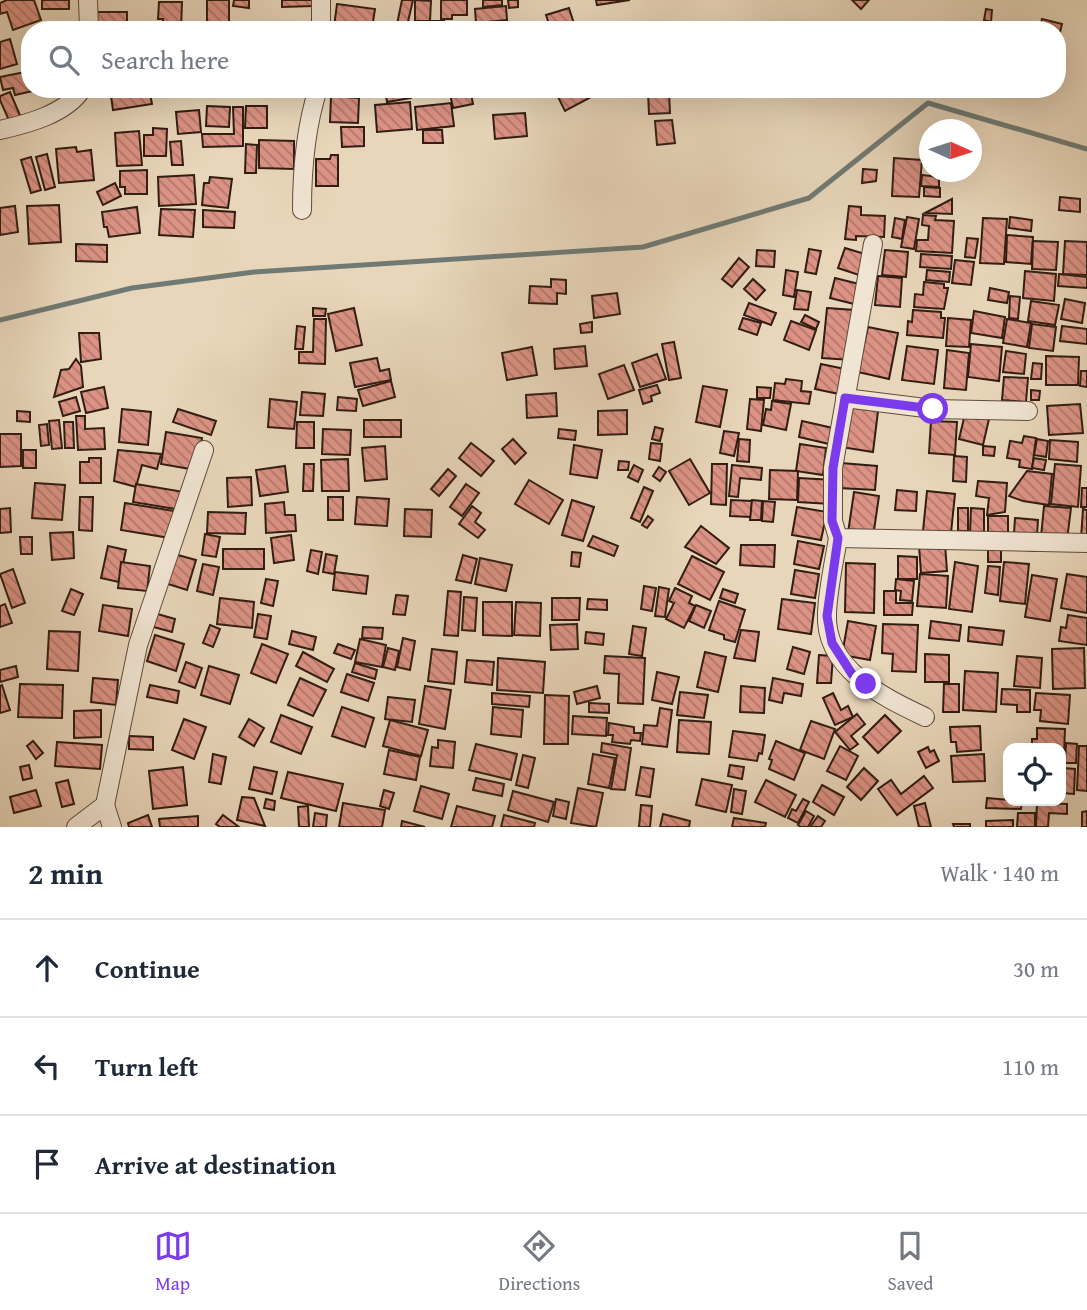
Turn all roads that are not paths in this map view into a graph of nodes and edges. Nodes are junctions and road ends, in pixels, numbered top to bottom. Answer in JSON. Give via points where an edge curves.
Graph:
{"nodes":[{"id":1,"x":88,"y":0,"type":"edge"},
{"id":2,"x":321,"y":0,"type":"edge"},
{"id":3,"x":89,"y":21,"type":"edge"},
{"id":4,"x":321,"y":21,"type":"edge"},
{"id":5,"x":75,"y":98,"type":"edge"},
{"id":6,"x":315,"y":98,"type":"edge"},
{"id":7,"x":0,"y":130,"type":"edge"},
{"id":8,"x":302,"y":210,"type":"dead end"},
{"id":9,"x":873,"y":244,"type":"dead end"},
{"id":10,"x":845,"y":398,"type":"junction"},
{"id":11,"x":1028,"y":411,"type":"dead end"},
{"id":12,"x":204,"y":450,"type":"dead end"},
{"id":13,"x":838,"y":538,"type":"junction"},
{"id":14,"x":1087,"y":543,"type":"edge"},
{"id":15,"x":925,"y":717,"type":"dead end"},
{"id":16,"x":105,"y":805,"type":"junction"},
{"id":17,"x":76,"y":827,"type":"edge"},
{"id":18,"x":112,"y":827,"type":"edge"}],
"edges":[{"from":1,"to":3,"type":"street"},
{"from":2,"to":4,"type":"street"},
{"from":5,"to":7,"type":"street","via":[[56,112]]},
{"from":6,"to":8,"type":"street","via":[[301,172]]},
{"from":9,"to":10,"type":"street"},
{"from":10,"to":11,"type":"street","via":[[933,409]]},
{"from":10,"to":13,"type":"street","via":[[833,468],[832,521]]},
{"from":12,"to":16,"type":"street","via":[[138,645]]},
{"from":13,"to":14,"type":"street"},
{"from":13,"to":15,"type":"street","via":[[827,616],[832,643],[852,674],[879,695]]},
{"from":16,"to":17,"type":"street"},
{"from":16,"to":18,"type":"street"}]}
